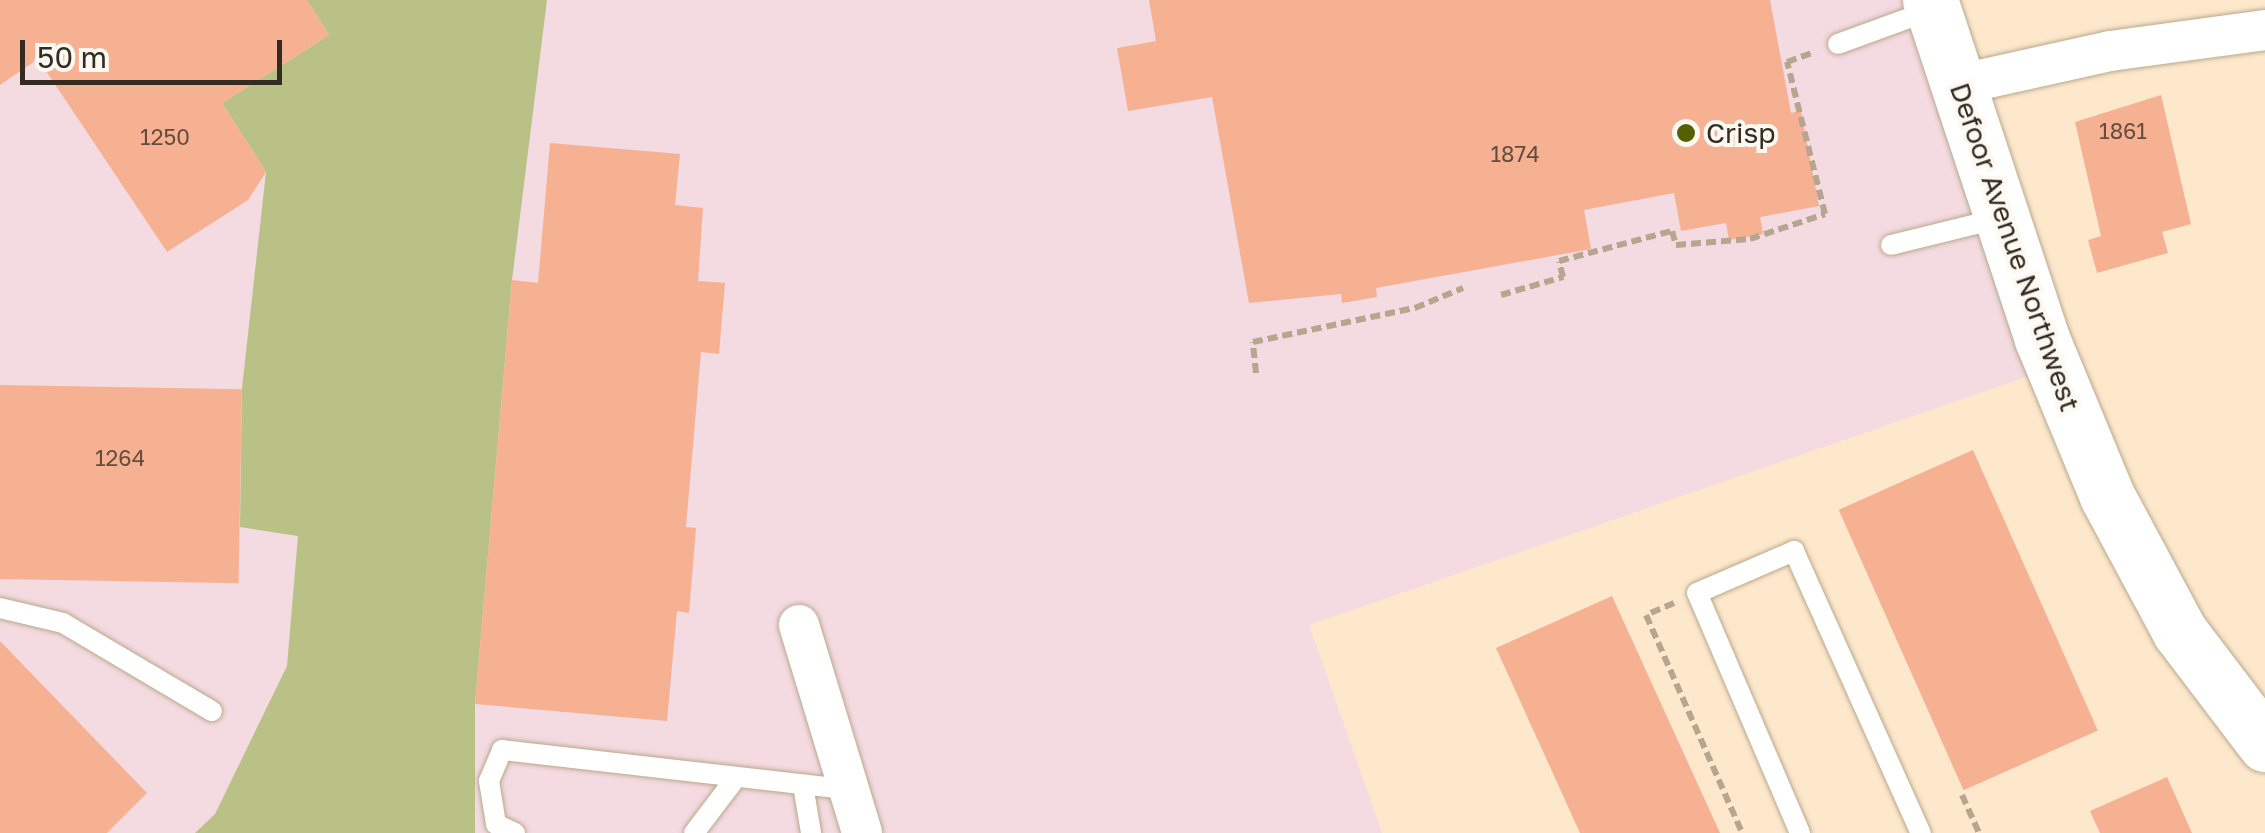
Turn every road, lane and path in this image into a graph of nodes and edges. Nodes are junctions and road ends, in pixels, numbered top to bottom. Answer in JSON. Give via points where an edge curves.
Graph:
{"nodes":[{"id":1,"x":1932,"y":5,"type":"edge"},
{"id":2,"x":2265,"y":30,"type":"edge"},
{"id":3,"x":1838,"y":44,"type":"joint"},
{"id":4,"x":1957,"y":85,"type":"junction"},
{"id":5,"x":2002,"y":218,"type":"junction"},
{"id":6,"x":1892,"y":245,"type":"dead end"},
{"id":7,"x":1463,"y":288,"type":"dead end"},
{"id":8,"x":1501,"y":295,"type":"dead end"},
{"id":9,"x":1256,"y":373,"type":"dead end"},
{"id":10,"x":0,"y":608,"type":"edge"},
{"id":11,"x":1646,"y":615,"type":"dead end"},
{"id":12,"x":799,"y":625,"type":"dead end"},
{"id":13,"x":212,"y":711,"type":"dead end"},
{"id":14,"x":2265,"y":744,"type":"edge"},
{"id":15,"x":735,"y":778,"type":"junction"},
{"id":16,"x":804,"y":785,"type":"junction"},
{"id":17,"x":853,"y":790,"type":"junction"},
{"id":18,"x":1962,"y":795,"type":"dead end"},
{"id":19,"x":515,"y":833,"type":"edge"},
{"id":20,"x":694,"y":833,"type":"edge"},
{"id":21,"x":811,"y":833,"type":"edge"},
{"id":22,"x":862,"y":833,"type":"edge"},
{"id":23,"x":1742,"y":833,"type":"edge"},
{"id":24,"x":1800,"y":833,"type":"edge"},
{"id":25,"x":1921,"y":833,"type":"edge"},
{"id":26,"x":1979,"y":833,"type":"edge"}],
"edges":[{"from":1,"to":3,"type":"lane"},
{"from":1,"to":4,"type":"street","name":"Defoor Avenue Northwest"},
{"from":2,"to":4,"type":"street","via":[[2110,51]]},
{"from":3,"to":8,"type":"path","via":[[1787,62],[1825,214],[1750,239],[1676,244],[1672,231],[1559,261],[1563,277]]},
{"from":4,"to":5,"type":"street","name":"Defoor Avenue Northwest"},
{"from":5,"to":6,"type":"lane"},
{"from":5,"to":14,"type":"street","name":"Defoor Avenue Northwest","via":[[2042,339],[2108,496],[2180,632]]},
{"from":7,"to":9,"type":"path","via":[[1414,308],[1252,342]]},
{"from":10,"to":13,"type":"lane","via":[[63,622]]},
{"from":11,"to":23,"type":"path"},
{"from":12,"to":17,"type":"street"},
{"from":15,"to":16,"type":"lane"},
{"from":15,"to":19,"type":"lane","via":[[502,750],[490,782],[496,824]]},
{"from":15,"to":20,"type":"lane"},
{"from":16,"to":17,"type":"lane"},
{"from":16,"to":21,"type":"lane"},
{"from":17,"to":22,"type":"street"},
{"from":18,"to":26,"type":"path"},
{"from":24,"to":25,"type":"lane","via":[[1697,593],[1794,551]]}]}
